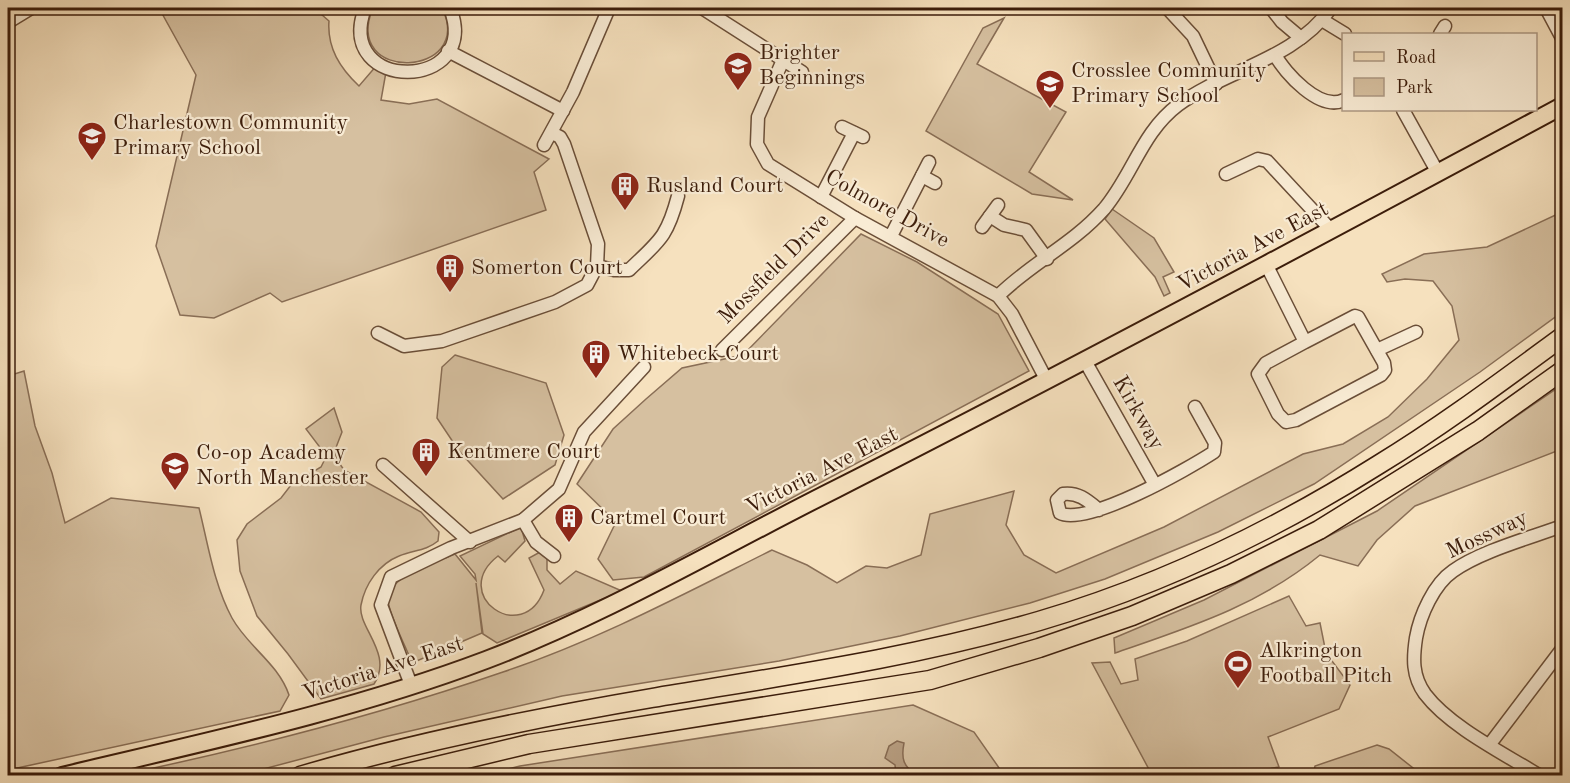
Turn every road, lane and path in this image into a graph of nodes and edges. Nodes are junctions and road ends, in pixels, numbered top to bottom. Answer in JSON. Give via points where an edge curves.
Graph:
{"nodes":[{"id":1,"x":31,"y":8,"type":"edge"},
{"id":2,"x":364,"y":8,"type":"edge"},
{"id":3,"x":450,"y":8,"type":"edge"},
{"id":4,"x":609,"y":8,"type":"edge"},
{"id":5,"x":702,"y":8,"type":"edge"},
{"id":6,"x":1167,"y":8,"type":"edge"},
{"id":7,"x":1271,"y":8,"type":"edge"},
{"id":8,"x":1331,"y":8,"type":"edge"},
{"id":9,"x":1546,"y":8,"type":"edge"},
{"id":10,"x":1322,"y":20,"type":"junction"},
{"id":11,"x":8,"y":22,"type":"edge"},
{"id":12,"x":1343,"y":33,"type":"edge"},
{"id":13,"x":1301,"y":38,"type":"junction"},
{"id":14,"x":1563,"y":38,"type":"edge"},
{"id":15,"x":448,"y":51,"type":"junction"},
{"id":16,"x":1275,"y":55,"type":"junction"},
{"id":17,"x":783,"y":60,"type":"junction"},
{"id":18,"x":802,"y":72,"type":"dead end"},
{"id":19,"x":1216,"y":84,"type":"junction"},
{"id":20,"x":1342,"y":100,"type":"edge"},
{"id":21,"x":1563,"y":106,"type":"edge"},
{"id":22,"x":563,"y":111,"type":"junction"},
{"id":23,"x":1404,"y":111,"type":"edge"},
{"id":24,"x":842,"y":127,"type":"dead end"},
{"id":25,"x":552,"y":133,"type":"junction"},
{"id":26,"x":544,"y":145,"type":"dead end"},
{"id":27,"x":928,"y":162,"type":"dead end"},
{"id":28,"x":1438,"y":173,"type":"junction"},
{"id":29,"x":1226,"y":174,"type":"dead end"},
{"id":30,"x":922,"y":176,"type":"junction"},
{"id":31,"x":935,"y":183,"type":"dead end"},
{"id":32,"x":678,"y":196,"type":"dead end"},
{"id":33,"x":821,"y":197,"type":"junction"},
{"id":34,"x":998,"y":205,"type":"dead end"},
{"id":35,"x":990,"y":216,"type":"junction"},
{"id":36,"x":855,"y":218,"type":"junction"},
{"id":37,"x":982,"y":227,"type":"dead end"},
{"id":38,"x":1331,"y":230,"type":"junction"},
{"id":39,"x":891,"y":236,"type":"junction"},
{"id":40,"x":1047,"y":259,"type":"junction"},
{"id":41,"x":597,"y":266,"type":"junction"},
{"id":42,"x":1267,"y":266,"type":"junction"},
{"id":43,"x":998,"y":296,"type":"junction"},
{"id":44,"x":1416,"y":332,"type":"dead end"},
{"id":45,"x":378,"y":333,"type":"dead end"},
{"id":46,"x":1563,"y":337,"type":"edge"},
{"id":47,"x":1305,"y":342,"type":"junction"},
{"id":48,"x":722,"y":350,"type":"dead end"},
{"id":49,"x":1377,"y":350,"type":"junction"},
{"id":50,"x":1085,"y":362,"type":"junction"},
{"id":51,"x":644,"y":367,"type":"dead end"},
{"id":52,"x":1563,"y":371,"type":"edge"},
{"id":53,"x":1047,"y":381,"type":"junction"},
{"id":54,"x":1195,"y":407,"type":"dead end"},
{"id":55,"x":382,"y":465,"type":"dead end"},
{"id":56,"x":1155,"y":485,"type":"junction"},
{"id":57,"x":1099,"y":510,"type":"dead end"},
{"id":58,"x":522,"y":520,"type":"junction"},
{"id":59,"x":1563,"y":526,"type":"edge"},
{"id":60,"x":470,"y":542,"type":"junction"},
{"id":61,"x":554,"y":556,"type":"dead end"},
{"id":62,"x":1563,"y":649,"type":"edge"},
{"id":63,"x":411,"y":685,"type":"junction"},
{"id":64,"x":1490,"y":744,"type":"junction"},
{"id":65,"x":62,"y":776,"type":"edge"},
{"id":66,"x":300,"y":776,"type":"edge"},
{"id":67,"x":395,"y":776,"type":"edge"},
{"id":68,"x":1540,"y":776,"type":"edge"}],
"edges":[{"from":1,"to":11,"type":"street"},
{"from":2,"to":15,"type":"street","via":[[360,26],[363,42],[385,68],[404,74],[421,72]]},
{"from":3,"to":15,"type":"street","via":[[454,32]]},
{"from":4,"to":22,"type":"street"},
{"from":5,"to":17,"type":"street"},
{"from":6,"to":19,"type":"street","via":[[1193,36]]},
{"from":7,"to":13,"type":"street"},
{"from":8,"to":10,"type":"street"},
{"from":9,"to":14,"type":"street"},
{"from":10,"to":12,"type":"street"},
{"from":10,"to":13,"type":"street"},
{"from":13,"to":16,"type":"street"},
{"from":15,"to":22,"type":"street"},
{"from":16,"to":19,"type":"street"},
{"from":16,"to":20,"type":"street","via":[[1283,69],[1305,88],[1329,102]]},
{"from":17,"to":18,"type":"street"},
{"from":17,"to":33,"type":"street","name":"Colmore Drive","via":[[758,117],[758,144],[768,164]]},
{"from":19,"to":40,"type":"street","via":[[1179,104],[1160,121],[1110,201],[1068,244]]},
{"from":21,"to":28,"type":"main road","name":"Victoria Ave East"},
{"from":22,"to":25,"type":"street"},
{"from":23,"to":28,"type":"street"},
{"from":24,"to":33,"type":"street","via":[[859,135]]},
{"from":25,"to":26,"type":"street"},
{"from":25,"to":41,"type":"street","via":[[564,144],[598,244]]},
{"from":27,"to":30,"type":"street"},
{"from":28,"to":38,"type":"main road","name":"Victoria Ave East"},
{"from":29,"to":38,"type":"street","via":[[1258,159],[1267,161]]},
{"from":30,"to":31,"type":"street"},
{"from":30,"to":39,"type":"street"},
{"from":32,"to":41,"type":"street","via":[[670,226],[629,270]]},
{"from":33,"to":36,"type":"street","name":"Colmore Drive"},
{"from":34,"to":35,"type":"street"},
{"from":35,"to":37,"type":"street"},
{"from":35,"to":40,"type":"street","via":[[1004,225],[1026,230]]},
{"from":36,"to":39,"type":"street","name":"Colmore Drive"},
{"from":36,"to":48,"type":"street","name":"Mossfield Drive"},
{"from":38,"to":42,"type":"main road","name":"Victoria Ave East"},
{"from":39,"to":43,"type":"street","name":"Colmore Drive"},
{"from":40,"to":43,"type":"street"},
{"from":41,"to":45,"type":"street","via":[[587,285],[555,302],[442,341],[404,346]]},
{"from":42,"to":47,"type":"street"},
{"from":42,"to":50,"type":"main road","name":"Victoria Ave East"},
{"from":43,"to":53,"type":"street","name":"Colmore Drive","via":[[1012,314]]},
{"from":44,"to":49,"type":"street"},
{"from":46,"to":66,"type":"highway","via":[[1465,408],[1309,507],[1220,552],[1123,592],[1042,620],[885,660],[527,722]]},
{"from":47,"to":49,"type":"street","via":[[1355,316],[1362,321]]},
{"from":47,"to":49,"type":"street","via":[[1266,363],[1258,374],[1286,422],[1381,375],[1385,367]]},
{"from":50,"to":53,"type":"main road","name":"Victoria Ave East"},
{"from":50,"to":56,"type":"street","name":"Kirkway"},
{"from":51,"to":58,"type":"street","via":[[584,432],[559,489]]},
{"from":52,"to":67,"type":"highway","via":[[1478,431],[1319,530],[1231,574],[1122,619],[930,680],[529,744]]},
{"from":53,"to":63,"type":"main road","name":"Victoria Ave East","via":[[620,600],[487,659]]},
{"from":54,"to":56,"type":"street","via":[[1215,443],[1214,452]]},
{"from":55,"to":60,"type":"street"},
{"from":56,"to":57,"type":"street"},
{"from":58,"to":60,"type":"street"},
{"from":58,"to":61,"type":"street","via":[[536,542]]},
{"from":59,"to":64,"type":"street","name":"Mossway","via":[[1500,548],[1452,571],[1430,599],[1419,624],[1412,663],[1425,693],[1450,718]]},
{"from":60,"to":63,"type":"street","via":[[391,577],[381,605]]},
{"from":62,"to":64,"type":"street"},
{"from":63,"to":65,"type":"main road","name":"Victoria Ave East","via":[[296,721]]},
{"from":64,"to":68,"type":"street","name":"Mossway"}]}
